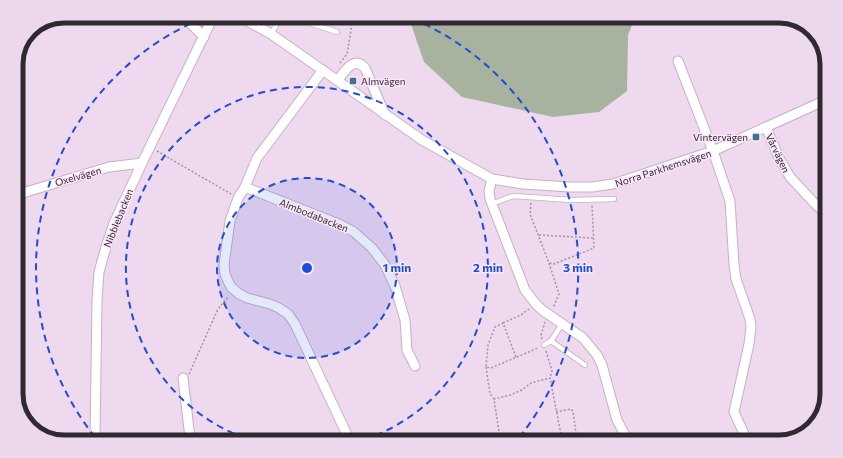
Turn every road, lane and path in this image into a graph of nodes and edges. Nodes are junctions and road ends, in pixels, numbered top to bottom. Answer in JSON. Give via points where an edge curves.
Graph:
{"nodes":[{"id":1,"x":190,"y":23,"type":"edge"},
{"id":2,"x":210,"y":23,"type":"edge"},
{"id":3,"x":251,"y":23,"type":"edge"},
{"id":4,"x":279,"y":23,"type":"edge"},
{"id":5,"x":309,"y":23,"type":"edge"},
{"id":6,"x":352,"y":23,"type":"edge"},
{"id":7,"x":337,"y":32,"type":"dead end"},
{"id":8,"x":271,"y":34,"type":"junction"},
{"id":9,"x":204,"y":37,"type":"junction"},
{"id":10,"x":678,"y":61,"type":"dead end"},
{"id":11,"x":330,"y":75,"type":"junction"},
{"id":12,"x":820,"y":103,"type":"edge"},
{"id":13,"x":386,"y":116,"type":"junction"},
{"id":14,"x":766,"y":127,"type":"junction"},
{"id":15,"x":151,"y":146,"type":"junction"},
{"id":16,"x":713,"y":151,"type":"junction"},
{"id":17,"x":142,"y":163,"type":"junction"},
{"id":18,"x":492,"y":179,"type":"junction"},
{"id":19,"x":244,"y":187,"type":"junction"},
{"id":20,"x":23,"y":193,"type":"edge"},
{"id":21,"x":532,"y":197,"type":"junction"},
{"id":22,"x":238,"y":198,"type":"junction"},
{"id":23,"x":614,"y":199,"type":"dead end"},
{"id":24,"x":592,"y":200,"type":"junction"},
{"id":25,"x":491,"y":204,"type":"junction"},
{"id":26,"x":820,"y":208,"type":"edge"},
{"id":27,"x":539,"y":235,"type":"junction"},
{"id":28,"x":593,"y":238,"type":"junction"},
{"id":29,"x":549,"y":263,"type":"junction"},
{"id":30,"x":233,"y":289,"type":"junction"},
{"id":31,"x":530,"y":308,"type":"dead end"},
{"id":32,"x":548,"y":318,"type":"junction"},
{"id":33,"x":503,"y":323,"type":"junction"},
{"id":34,"x":562,"y":324,"type":"junction"},
{"id":35,"x":551,"y":341,"type":"junction"},
{"id":36,"x":544,"y":346,"type":"junction"},
{"id":37,"x":516,"y":357,"type":"junction"},
{"id":38,"x":585,"y":365,"type":"dead end"},
{"id":39,"x":415,"y":366,"type":"dead end"},
{"id":40,"x":486,"y":367,"type":"junction"},
{"id":41,"x":183,"y":378,"type":"joint"},
{"id":42,"x":550,"y":378,"type":"junction"},
{"id":43,"x":494,"y":399,"type":"junction"},
{"id":44,"x":556,"y":412,"type":"junction"},
{"id":45,"x":96,"y":435,"type":"edge"},
{"id":46,"x":190,"y":435,"type":"edge"},
{"id":47,"x":347,"y":435,"type":"edge"},
{"id":48,"x":499,"y":435,"type":"edge"},
{"id":49,"x":561,"y":435,"type":"edge"},
{"id":50,"x":576,"y":435,"type":"edge"},
{"id":51,"x":625,"y":435,"type":"edge"},
{"id":52,"x":745,"y":435,"type":"edge"}],
"edges":[{"from":1,"to":9,"type":"street"},
{"from":2,"to":9,"type":"street","name":"Nibblebacken"},
{"from":3,"to":8,"type":"street","name":"Norra Parkhemsvägen"},
{"from":4,"to":8,"type":"lane"},
{"from":5,"to":7,"type":"lane"},
{"from":6,"to":11,"type":"path","via":[[347,54]]},
{"from":8,"to":11,"type":"street","name":"Norra Parkhemsvägen"},
{"from":9,"to":15,"type":"street","name":"Nibblebacken"},
{"from":10,"to":16,"type":"street"},
{"from":11,"to":13,"type":"street","name":"Norra Parkhemsvägen"},
{"from":11,"to":13,"type":"street","via":[[355,63],[362,65]]},
{"from":11,"to":19,"type":"street","via":[[257,158]]},
{"from":12,"to":14,"type":"street","name":"Norra Parkhemsvägen"},
{"from":13,"to":18,"type":"street","name":"Norra Parkhemsvägen","via":[[422,140]]},
{"from":14,"to":16,"type":"street","name":"Norra Parkhemsvägen"},
{"from":14,"to":26,"type":"street","name":"Vårvägen","via":[[790,177]]},
{"from":15,"to":17,"type":"street","name":"Nibblebacken"},
{"from":15,"to":22,"type":"path"},
{"from":16,"to":18,"type":"street","name":"Norra Parkhemsvägen","via":[[602,186],[570,187]]},
{"from":16,"to":52,"type":"street","via":[[730,201],[736,279],[751,327],[734,412]]},
{"from":17,"to":20,"type":"street","name":"Oxelvägen","via":[[109,167]]},
{"from":17,"to":45,"type":"street","name":"Nibblebacken","via":[[114,224],[99,272],[96,301]]},
{"from":18,"to":25,"type":"street","via":[[489,191]]},
{"from":19,"to":22,"type":"street"},
{"from":19,"to":39,"type":"street","name":"Almbodabacken","via":[[339,224],[354,232],[372,248],[385,265],[395,286],[405,320],[407,350]]},
{"from":21,"to":24,"type":"lane"},
{"from":21,"to":25,"type":"lane","via":[[513,196]]},
{"from":21,"to":27,"type":"path","via":[[530,214]]},
{"from":22,"to":30,"type":"street","via":[[230,221],[224,265],[226,277]]},
{"from":23,"to":24,"type":"lane"},
{"from":24,"to":28,"type":"path"},
{"from":25,"to":32,"type":"street","via":[[525,290]]},
{"from":27,"to":28,"type":"path"},
{"from":27,"to":29,"type":"path"},
{"from":28,"to":29,"type":"path","via":[[594,248],[554,264]]},
{"from":29,"to":32,"type":"path","via":[[559,294]]},
{"from":30,"to":41,"type":"path","via":[[218,309],[188,376]]},
{"from":30,"to":47,"type":"street","via":[[247,298],[270,304],[288,314]]},
{"from":31,"to":33,"type":"path"},
{"from":32,"to":34,"type":"street"},
{"from":32,"to":36,"type":"path","via":[[541,335]]},
{"from":33,"to":37,"type":"path"},
{"from":33,"to":40,"type":"path","via":[[495,327],[488,345]]},
{"from":34,"to":35,"type":"lane"},
{"from":34,"to":51,"type":"street","via":[[583,338],[600,360],[617,420]]},
{"from":35,"to":36,"type":"lane"},
{"from":35,"to":38,"type":"lane"},
{"from":36,"to":37,"type":"path"},
{"from":36,"to":42,"type":"path","via":[[552,371]]},
{"from":37,"to":40,"type":"path","via":[[491,368]]},
{"from":40,"to":43,"type":"path","via":[[490,394]]},
{"from":41,"to":46,"type":"street"},
{"from":42,"to":43,"type":"path","via":[[532,382],[522,390]]},
{"from":42,"to":44,"type":"path"},
{"from":43,"to":48,"type":"path"},
{"from":44,"to":49,"type":"path"},
{"from":44,"to":50,"type":"path","via":[[571,409],[573,411]]}]}
